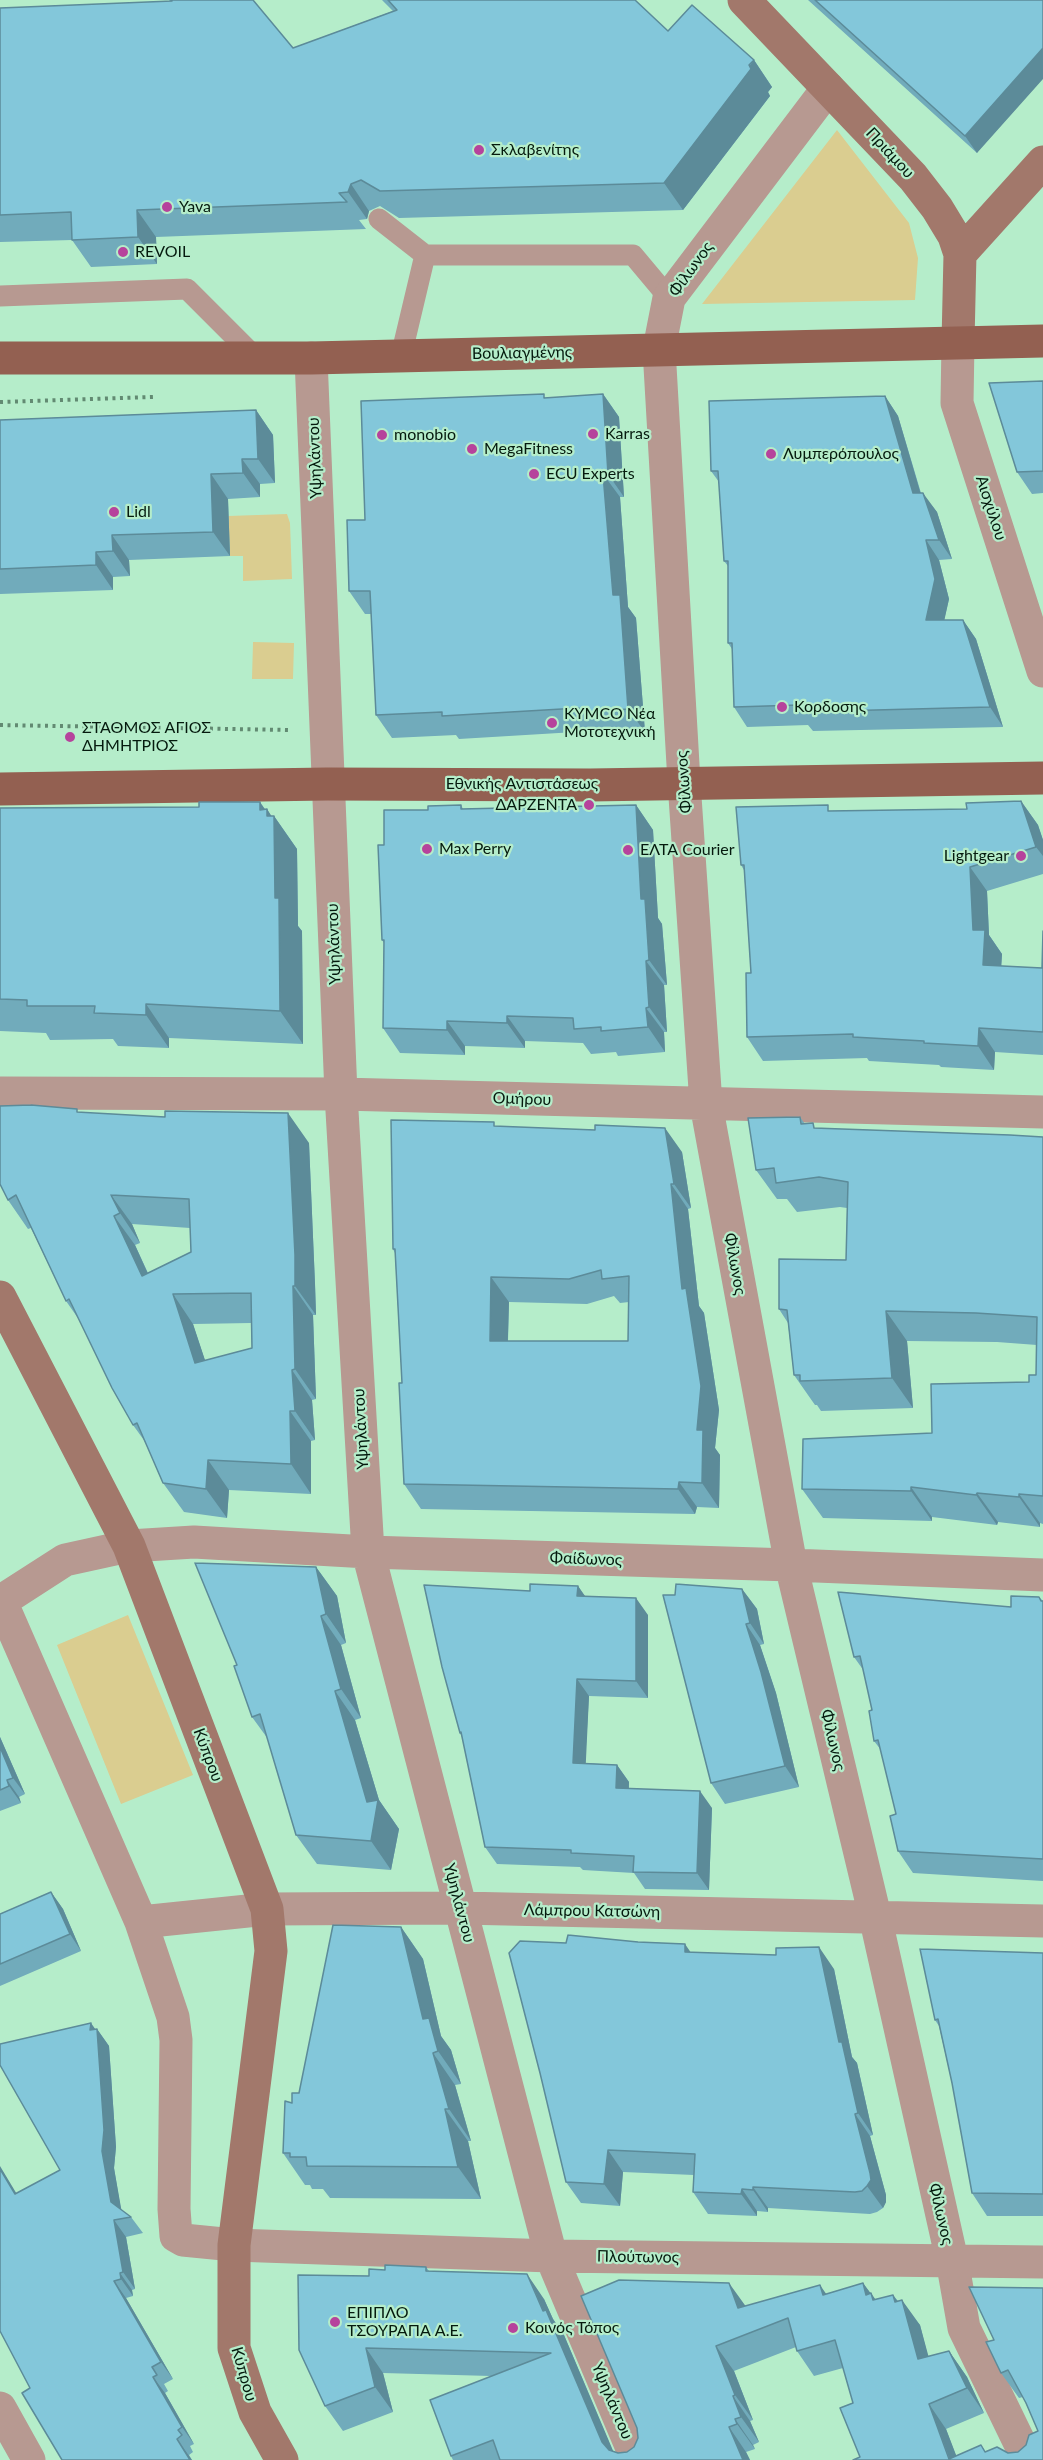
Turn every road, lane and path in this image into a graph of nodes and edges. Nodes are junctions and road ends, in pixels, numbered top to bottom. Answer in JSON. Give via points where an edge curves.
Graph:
{"nodes":[{"id":1,"x":744,"y":0,"type":"edge"},
{"id":2,"x":828,"y":88,"type":"junction"},
{"id":3,"x":1043,"y":162,"type":"edge"},
{"id":4,"x":379,"y":219,"type":"edge"},
{"id":5,"x":960,"y":254,"type":"junction"},
{"id":6,"x":425,"y":255,"type":"junction"},
{"id":7,"x":0,"y":296,"type":"edge"},
{"id":8,"x":669,"y":298,"type":"junction"},
{"id":9,"x":1043,"y":341,"type":"edge"},
{"id":10,"x":958,"y":342,"type":"junction"},
{"id":11,"x":659,"y":349,"type":"junction"},
{"id":12,"x":401,"y":356,"type":"junction"},
{"id":13,"x":0,"y":358,"type":"edge"},
{"id":14,"x":256,"y":358,"type":"junction"},
{"id":15,"x":311,"y":358,"type":"junction"},
{"id":16,"x":153,"y":397,"type":"dead end"},
{"id":17,"x":0,"y":402,"type":"edge"},
{"id":18,"x":1043,"y":671,"type":"edge"},
{"id":19,"x":0,"y":725,"type":"edge"},
{"id":20,"x":299,"y":727,"type":"dead end"},
{"id":21,"x":1043,"y":778,"type":"edge"},
{"id":22,"x":684,"y":782,"type":"junction"},
{"id":23,"x":327,"y":784,"type":"junction"},
{"id":24,"x":0,"y":789,"type":"edge"},
{"id":25,"x":0,"y":1093,"type":"edge"},
{"id":26,"x":341,"y":1094,"type":"junction"},
{"id":27,"x":706,"y":1104,"type":"junction"},
{"id":28,"x":1043,"y":1112,"type":"edge"},
{"id":29,"x":0,"y":1297,"type":"edge"},
{"id":30,"x":129,"y":1546,"type":"junction"},
{"id":31,"x":368,"y":1552,"type":"junction"},
{"id":32,"x":791,"y":1565,"type":"junction"},
{"id":33,"x":1043,"y":1575,"type":"edge"},
{"id":34,"x":0,"y":1601,"type":"edge"},
{"id":35,"x":461,"y":1908,"type":"junction"},
{"id":36,"x":267,"y":1909,"type":"junction"},
{"id":37,"x":875,"y":1916,"type":"junction"},
{"id":38,"x":1043,"y":1921,"type":"edge"},
{"id":39,"x":141,"y":1922,"type":"junction"},
{"id":40,"x":234,"y":2245,"type":"junction"},
{"id":41,"x":551,"y":2256,"type":"junction"},
{"id":42,"x":952,"y":2260,"type":"junction"},
{"id":43,"x":1043,"y":2262,"type":"edge"},
{"id":44,"x":0,"y":2408,"type":"edge"},
{"id":45,"x":29,"y":2460,"type":"edge"},
{"id":46,"x":282,"y":2460,"type":"edge"},
{"id":47,"x":637,"y":2460,"type":"edge"},
{"id":48,"x":1028,"y":2460,"type":"edge"}],
"edges":[{"from":1,"to":2,"type":"street","name":"Πριάμου"},
{"from":2,"to":5,"type":"street","name":"Πριάμου","via":[[914,177],[954,236]]},
{"from":2,"to":8,"type":"street","name":"Φίλωνος"},
{"from":3,"to":5,"type":"street"},
{"from":4,"to":6,"type":"lane"},
{"from":5,"to":10,"type":"street","name":"Πριάμου"},
{"from":6,"to":8,"type":"lane","via":[[633,255]]},
{"from":6,"to":12,"type":"lane"},
{"from":7,"to":14,"type":"lane","via":[[187,289]]},
{"from":8,"to":11,"type":"street","name":"Φίλωνος"},
{"from":9,"to":10,"type":"main road","name":"Βουλιαγμένης"},
{"from":10,"to":11,"type":"main road","name":"Βουλιαγμένης"},
{"from":10,"to":18,"type":"street","name":"Αισχύλου","via":[[957,403]]},
{"from":11,"to":12,"type":"main road","name":"Βουλιαγμένης"},
{"from":11,"to":22,"type":"street","name":"Φίλωνος"},
{"from":12,"to":15,"type":"main road","name":"Βουλιαγμένης"},
{"from":13,"to":14,"type":"main road","name":"Βουλιαγμένης"},
{"from":14,"to":15,"type":"main road","name":"Βουλιαγμένης"},
{"from":15,"to":23,"type":"street","name":"Υψηλάντου"},
{"from":16,"to":17,"type":"path"},
{"from":19,"to":20,"type":"path","via":[[291,730]]},
{"from":21,"to":22,"type":"main road","name":"Εθνικής Αντιστάσεως"},
{"from":22,"to":23,"type":"main road","name":"Εθνικής Αντιστάσεως"},
{"from":22,"to":27,"type":"street","name":"Φίλωνος"},
{"from":23,"to":24,"type":"main road","name":"Εθνικής Αντιστάσεως"},
{"from":23,"to":26,"type":"street","name":"Υψηλάντου"},
{"from":25,"to":26,"type":"street","name":"Ομήρου"},
{"from":26,"to":27,"type":"street","name":"Ομήρου"},
{"from":26,"to":31,"type":"street","name":"Υψηλάντου"},
{"from":27,"to":28,"type":"street","name":"Ομήρου"},
{"from":27,"to":32,"type":"street","name":"Φίλωνος"},
{"from":29,"to":30,"type":"street","name":"Κύπρου"},
{"from":30,"to":31,"type":"street","name":"Φαίδωνος","via":[[194,1542]]},
{"from":30,"to":34,"type":"street","name":"Φαίδωνος","via":[[65,1560]]},
{"from":30,"to":36,"type":"street","name":"Κύπρου"},
{"from":31,"to":32,"type":"street","name":"Φαίδωνος"},
{"from":31,"to":35,"type":"street","name":"Υψηλάντου"},
{"from":32,"to":33,"type":"street","name":"Φαίδωνος"},
{"from":32,"to":37,"type":"street","name":"Φίλωνος"},
{"from":34,"to":39,"type":"street"},
{"from":35,"to":36,"type":"street","name":"Λάμπρου Κατσώνη"},
{"from":35,"to":37,"type":"street","name":"Λάμπρου Κατσώνη"},
{"from":35,"to":41,"type":"street","name":"Υψηλάντου"},
{"from":36,"to":39,"type":"street","name":"Λάμπρου Κατσώνη"},
{"from":36,"to":40,"type":"street","name":"Κύπρου","via":[[271,1952]]},
{"from":37,"to":38,"type":"street","name":"Λάμπρου Κατσώνη"},
{"from":37,"to":42,"type":"street","name":"Φίλωνος"},
{"from":39,"to":40,"type":"street","via":[[174,2017],[176,2236]]},
{"from":40,"to":41,"type":"street","name":"Πλούτωνος"},
{"from":40,"to":46,"type":"street","name":"Κύπρου","via":[[234,2348],[255,2412]]},
{"from":41,"to":42,"type":"street","name":"Πλούτωνος"},
{"from":41,"to":47,"type":"street","name":"Υψηλάντου"},
{"from":42,"to":43,"type":"street","name":"Πλούτωνος"},
{"from":42,"to":48,"type":"street","name":"Φίλωνος","via":[[964,2328]]},
{"from":44,"to":45,"type":"street"}]}
